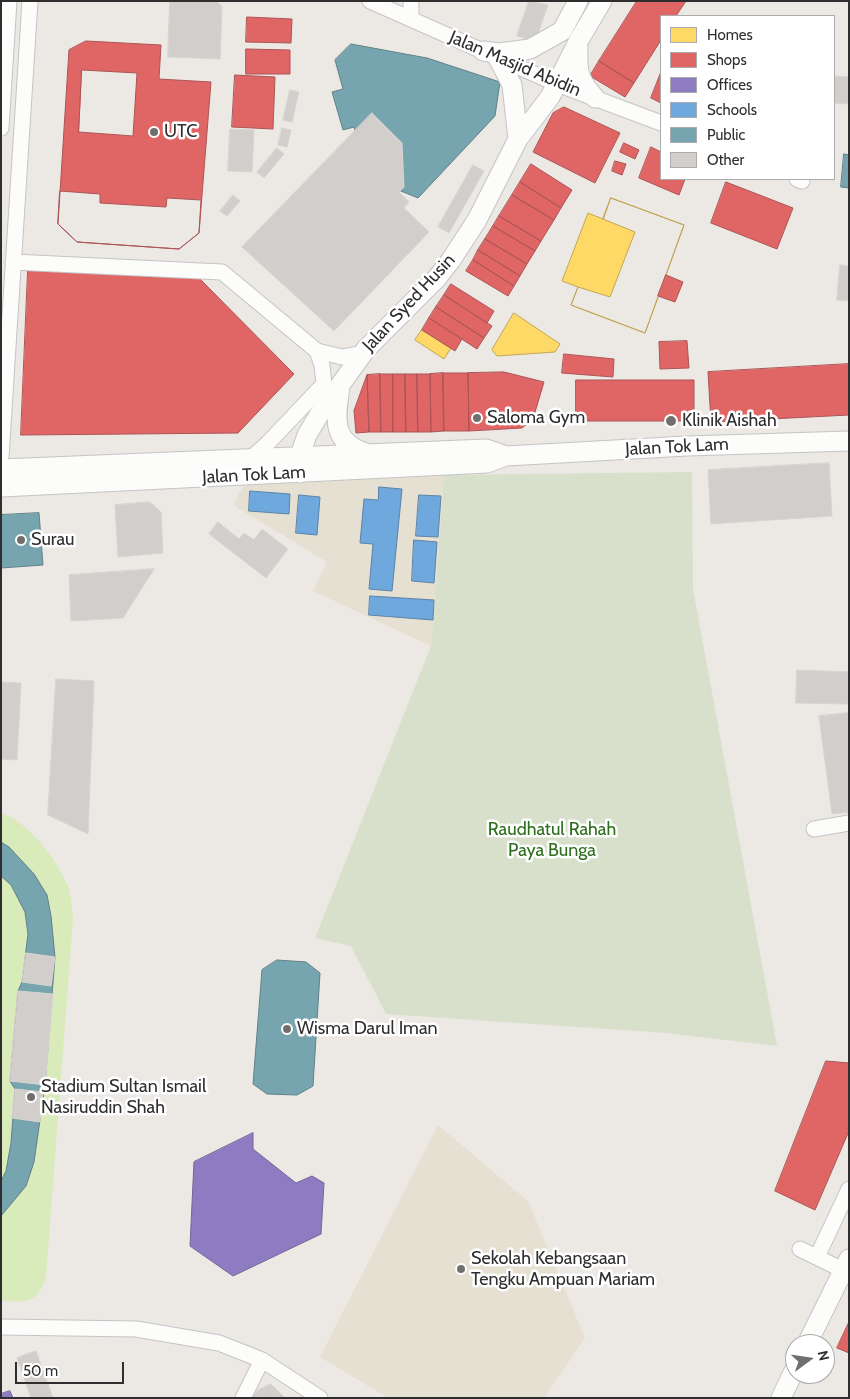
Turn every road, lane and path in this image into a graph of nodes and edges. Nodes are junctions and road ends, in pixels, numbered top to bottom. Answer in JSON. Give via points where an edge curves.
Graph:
{"nodes":[{"id":1,"x":9,"y":1,"type":"edge"},
{"id":2,"x":30,"y":1,"type":"edge"},
{"id":3,"x":411,"y":1,"type":"edge"},
{"id":4,"x":578,"y":1,"type":"edge"},
{"id":5,"x":602,"y":1,"type":"edge"},
{"id":6,"x":378,"y":3,"type":"edge"},
{"id":7,"x":411,"y":20,"type":"junction"},
{"id":8,"x":579,"y":40,"type":"junction"},
{"id":9,"x":491,"y":54,"type":"junction"},
{"id":10,"x":557,"y":84,"type":"junction"},
{"id":11,"x":595,"y":98,"type":"junction"},
{"id":12,"x":660,"y":123,"type":"edge"},
{"id":13,"x":1,"y":128,"type":"edge"},
{"id":14,"x":518,"y":139,"type":"junction"},
{"id":15,"x":14,"y":262,"type":"junction"},
{"id":16,"x":316,"y":351,"type":"junction"},
{"id":17,"x":363,"y":353,"type":"junction"},
{"id":18,"x":340,"y":382,"type":"junction"},
{"id":19,"x":849,"y":441,"type":"edge"},
{"id":20,"x":370,"y":454,"type":"junction"},
{"id":21,"x":506,"y":456,"type":"junction"},
{"id":22,"x":1,"y":457,"type":"edge"},
{"id":23,"x":250,"y":459,"type":"junction"},
{"id":24,"x":300,"y":465,"type":"junction"},
{"id":25,"x":1,"y":469,"type":"edge"},
{"id":26,"x":1,"y":487,"type":"edge"},
{"id":27,"x":849,"y":823,"type":"edge"},
{"id":28,"x":814,"y":829,"type":"dead end"},
{"id":29,"x":849,"y":1189,"type":"edge"},
{"id":30,"x":800,"y":1248,"type":"dead end"},
{"id":31,"x":817,"y":1257,"type":"junction"},
{"id":32,"x":846,"y":1264,"type":"edge"},
{"id":33,"x":1,"y":1327,"type":"edge"},
{"id":34,"x":812,"y":1334,"type":"edge"},
{"id":35,"x":262,"y":1360,"type":"junction"},
{"id":36,"x":788,"y":1384,"type":"edge"},
{"id":37,"x":243,"y":1398,"type":"edge"},
{"id":38,"x":320,"y":1398,"type":"edge"},
{"id":39,"x":781,"y":1398,"type":"edge"}],
"edges":[{"from":1,"to":13,"type":"street"},
{"from":2,"to":15,"type":"street"},
{"from":3,"to":7,"type":"street"},
{"from":4,"to":9,"type":"street","via":[[562,32],[521,52]]},
{"from":5,"to":8,"type":"street","name":"Jalan Syed Husin"},
{"from":6,"to":7,"type":"street","name":"Jalan Masjid Abidin"},
{"from":7,"to":9,"type":"street","name":"Jalan Masjid Abidin"},
{"from":8,"to":10,"type":"street","name":"Jalan Syed Husin"},
{"from":8,"to":11,"type":"street","via":[[578,70],[583,85]]},
{"from":9,"to":10,"type":"street","name":"Jalan Masjid Abidin"},
{"from":9,"to":14,"type":"street","via":[[512,85]]},
{"from":10,"to":11,"type":"street","name":"Jalan Masjid Abidin"},
{"from":10,"to":14,"type":"street","name":"Jalan Syed Husin"},
{"from":11,"to":12,"type":"street","name":"Jalan Masjid Abidin"},
{"from":14,"to":17,"type":"street","name":"Jalan Syed Husin","via":[[477,220],[451,260]]},
{"from":15,"to":16,"type":"street","via":[[222,272]]},
{"from":15,"to":22,"type":"street"},
{"from":16,"to":17,"type":"street","via":[[342,357]]},
{"from":16,"to":23,"type":"street","via":[[322,365],[324,384]]},
{"from":17,"to":18,"type":"street","name":"Jalan Syed Husin"},
{"from":18,"to":20,"type":"street","via":[[337,418],[341,437],[349,446]]},
{"from":18,"to":24,"type":"street","name":"Jalan Syed Husin","via":[[307,435]]},
{"from":19,"to":21,"type":"street","name":"Jalan Tok Lam"},
{"from":20,"to":21,"type":"street","name":"Jalan Tok Lam","via":[[486,449]]},
{"from":20,"to":24,"type":"street","name":"Jalan Tok Lam"},
{"from":21,"to":24,"type":"street","name":"Jalan Tok Lam","via":[[487,463]]},
{"from":23,"to":24,"type":"street","name":"Jalan Tok Lam"},
{"from":23,"to":25,"type":"street","name":"Jalan Tok Lam"},
{"from":24,"to":26,"type":"street","name":"Jalan Tok Lam"},
{"from":27,"to":28,"type":"street"},
{"from":29,"to":31,"type":"street"},
{"from":30,"to":31,"type":"street"},
{"from":31,"to":32,"type":"street"},
{"from":32,"to":34,"type":"street"},
{"from":33,"to":35,"type":"street","via":[[136,1329],[219,1343]]},
{"from":35,"to":37,"type":"street"},
{"from":35,"to":38,"type":"street"},
{"from":36,"to":39,"type":"street"}]}
